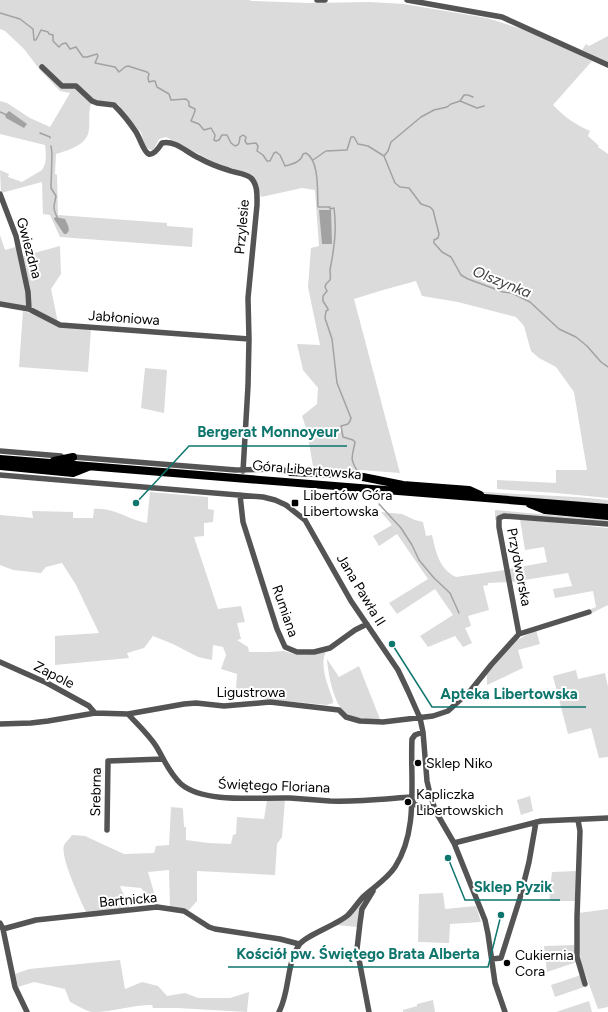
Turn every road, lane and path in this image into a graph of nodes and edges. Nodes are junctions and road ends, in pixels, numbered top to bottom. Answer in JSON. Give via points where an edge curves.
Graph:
{"nodes":[{"id":1,"x":317,"y":0,"type":"edge"},
{"id":2,"x":325,"y":0,"type":"edge"},
{"id":3,"x":408,"y":0,"type":"edge"},
{"id":4,"x":608,"y":65,"type":"edge"},
{"id":5,"x":42,"y":68,"type":"dead end"},
{"id":6,"x":0,"y":194,"type":"edge"},
{"id":7,"x":0,"y":304,"type":"edge"},
{"id":8,"x":29,"y":309,"type":"junction"},
{"id":9,"x":249,"y":339,"type":"junction"},
{"id":10,"x":0,"y":450,"type":"edge"},
{"id":11,"x":61,"y":456,"type":"dead end"},
{"id":12,"x":73,"y":457,"type":"joint"},
{"id":13,"x":0,"y":459,"type":"edge"},
{"id":14,"x":47,"y":463,"type":"junction"},
{"id":15,"x":0,"y":466,"type":"edge"},
{"id":16,"x":91,"y":466,"type":"junction"},
{"id":17,"x":243,"y":471,"type":"junction"},
{"id":18,"x":291,"y":472,"type":"joint"},
{"id":19,"x":0,"y":475,"type":"edge"},
{"id":20,"x":240,"y":495,"type":"junction"},
{"id":21,"x":486,"y":498,"type":"junction"},
{"id":22,"x":520,"y":501,"type":"junction"},
{"id":23,"x":608,"y":508,"type":"edge"},
{"id":24,"x":608,"y":516,"type":"edge"},
{"id":25,"x":608,"y":524,"type":"edge"},
{"id":26,"x":589,"y":612,"type":"dead end"},
{"id":27,"x":367,"y":624,"type":"junction"},
{"id":28,"x":519,"y":634,"type":"junction"},
{"id":29,"x":0,"y":662,"type":"edge"},
{"id":30,"x":95,"y":713,"type":"junction"},
{"id":31,"x":128,"y":714,"type":"junction"},
{"id":32,"x":420,"y":718,"type":"junction"},
{"id":33,"x":0,"y":724,"type":"edge"},
{"id":34,"x":422,"y":732,"type":"junction"},
{"id":35,"x":163,"y":759,"type":"junction"},
{"id":36,"x":411,"y":798,"type":"junction"},
{"id":37,"x":436,"y":812,"type":"junction"},
{"id":38,"x":608,"y":818,"type":"edge"},
{"id":39,"x":578,"y":820,"type":"junction"},
{"id":40,"x":536,"y":822,"type":"junction"},
{"id":41,"x":107,"y":830,"type":"dead end"},
{"id":42,"x":454,"y":843,"type":"junction"},
{"id":43,"x":374,"y":889,"type":"junction"},
{"id":44,"x":0,"y":923,"type":"edge"},
{"id":45,"x":3,"y":929,"type":"junction"},
{"id":46,"x":299,"y":944,"type":"junction"},
{"id":47,"x":492,"y":959,"type":"junction"},
{"id":48,"x":585,"y":984,"type":"dead end"},
{"id":49,"x":27,"y":1012,"type":"edge"},
{"id":50,"x":279,"y":1012,"type":"edge"},
{"id":51,"x":369,"y":1012,"type":"edge"},
{"id":52,"x":505,"y":1012,"type":"edge"}],
"edges":[{"from":1,"to":2,"type":"street"},
{"from":3,"to":4,"type":"street","via":[[502,17]]},
{"from":5,"to":9,"type":"street","name":"Przylesie","via":[[62,86],[76,86],[92,101],[114,105],[137,133],[146,152],[152,154],[162,143],[174,143],[198,158],[251,178],[256,186],[257,200],[248,298]]},
{"from":6,"to":8,"type":"street","name":"Gwiezdna","via":[[16,236]]},
{"from":7,"to":8,"type":"street","name":"Jabłoniowa"},
{"from":8,"to":9,"type":"street","name":"Jabłoniowa","via":[[60,324]]},
{"from":9,"to":17,"type":"street","name":"Przylesie"},
{"from":10,"to":11,"type":"street"},
{"from":12,"to":14,"type":"highway"},
{"from":12,"to":17,"type":"street","name":"Góra Libertowska"},
{"from":13,"to":14,"type":"highway","name":"Góra Libertowska"},
{"from":14,"to":16,"type":"highway","name":"Góra Libertowska"},
{"from":15,"to":16,"type":"highway","name":"Góra Libertowska","via":[[73,472]]},
{"from":16,"to":21,"type":"highway","name":"Góra Libertowska"},
{"from":17,"to":18,"type":"street","name":"Góra Libertowska","via":[[279,469]]},
{"from":18,"to":21,"type":"highway","via":[[340,474],[403,485],[469,490]]},
{"from":19,"to":20,"type":"street"},
{"from":20,"to":27,"type":"street","name":"Jana Pawła II","via":[[275,500],[304,518]]},
{"from":20,"to":27,"type":"street","name":"Rumiana","via":[[243,522],[277,631],[285,647],[297,652],[314,652],[330,648]]},
{"from":21,"to":22,"type":"highway","name":"Góra Libertowska"},
{"from":22,"to":23,"type":"highway","name":"Góra Libertowska"},
{"from":22,"to":24,"type":"highway","name":"Góra Libertowska","via":[[545,510]]},
{"from":25,"to":28,"type":"street","name":"Przydworska","via":[[504,516],[499,518]]},
{"from":26,"to":28,"type":"street"},
{"from":27,"to":32,"type":"street","name":"Jana Pawła II","via":[[398,670]]},
{"from":28,"to":32,"type":"street","via":[[471,690],[448,711]]},
{"from":29,"to":30,"type":"street","name":"Zapole","via":[[47,683],[88,706]]},
{"from":30,"to":31,"type":"street"},
{"from":30,"to":33,"type":"street","via":[[41,722]]},
{"from":31,"to":32,"type":"street","name":"Ligustrowa","via":[[184,704],[224,706],[270,702],[339,710],[346,717],[360,721],[383,722]]},
{"from":31,"to":35,"type":"street","name":"Świętego Floriana","via":[[155,745]]},
{"from":32,"to":34,"type":"street","name":"Jana Pawła II"},
{"from":34,"to":36,"type":"street","via":[[412,739]]},
{"from":34,"to":37,"type":"street","name":"Jana Pawła II","via":[[427,781]]},
{"from":35,"to":36,"type":"street","name":"Świętego Floriana","via":[[173,775],[186,787],[219,797],[330,801]]},
{"from":35,"to":41,"type":"street","name":"Srebrna","via":[[108,761]]},
{"from":36,"to":37,"type":"street","via":[[414,804]]},
{"from":36,"to":43,"type":"street","via":[[406,841],[395,868]]},
{"from":37,"to":42,"type":"street","name":"Jana Pawła II"},
{"from":38,"to":39,"type":"street"},
{"from":39,"to":40,"type":"street"},
{"from":39,"to":48,"type":"street","via":[[578,957]]},
{"from":40,"to":42,"type":"street"},
{"from":40,"to":47,"type":"street","via":[[520,898],[501,958]]},
{"from":42,"to":47,"type":"street","name":"Jana Pawła II","via":[[485,920]]},
{"from":43,"to":46,"type":"street","via":[[348,915]]},
{"from":43,"to":51,"type":"street","via":[[362,909],[357,949]]},
{"from":44,"to":45,"type":"street"},
{"from":45,"to":46,"type":"street","name":"Bartnicka","via":[[36,920],[157,908],[184,912],[215,929]]},
{"from":45,"to":49,"type":"street","via":[[15,987]]},
{"from":46,"to":50,"type":"street","via":[[291,964]]},
{"from":47,"to":52,"type":"street","name":"Jana Pawła II","via":[[496,987]]}]}
